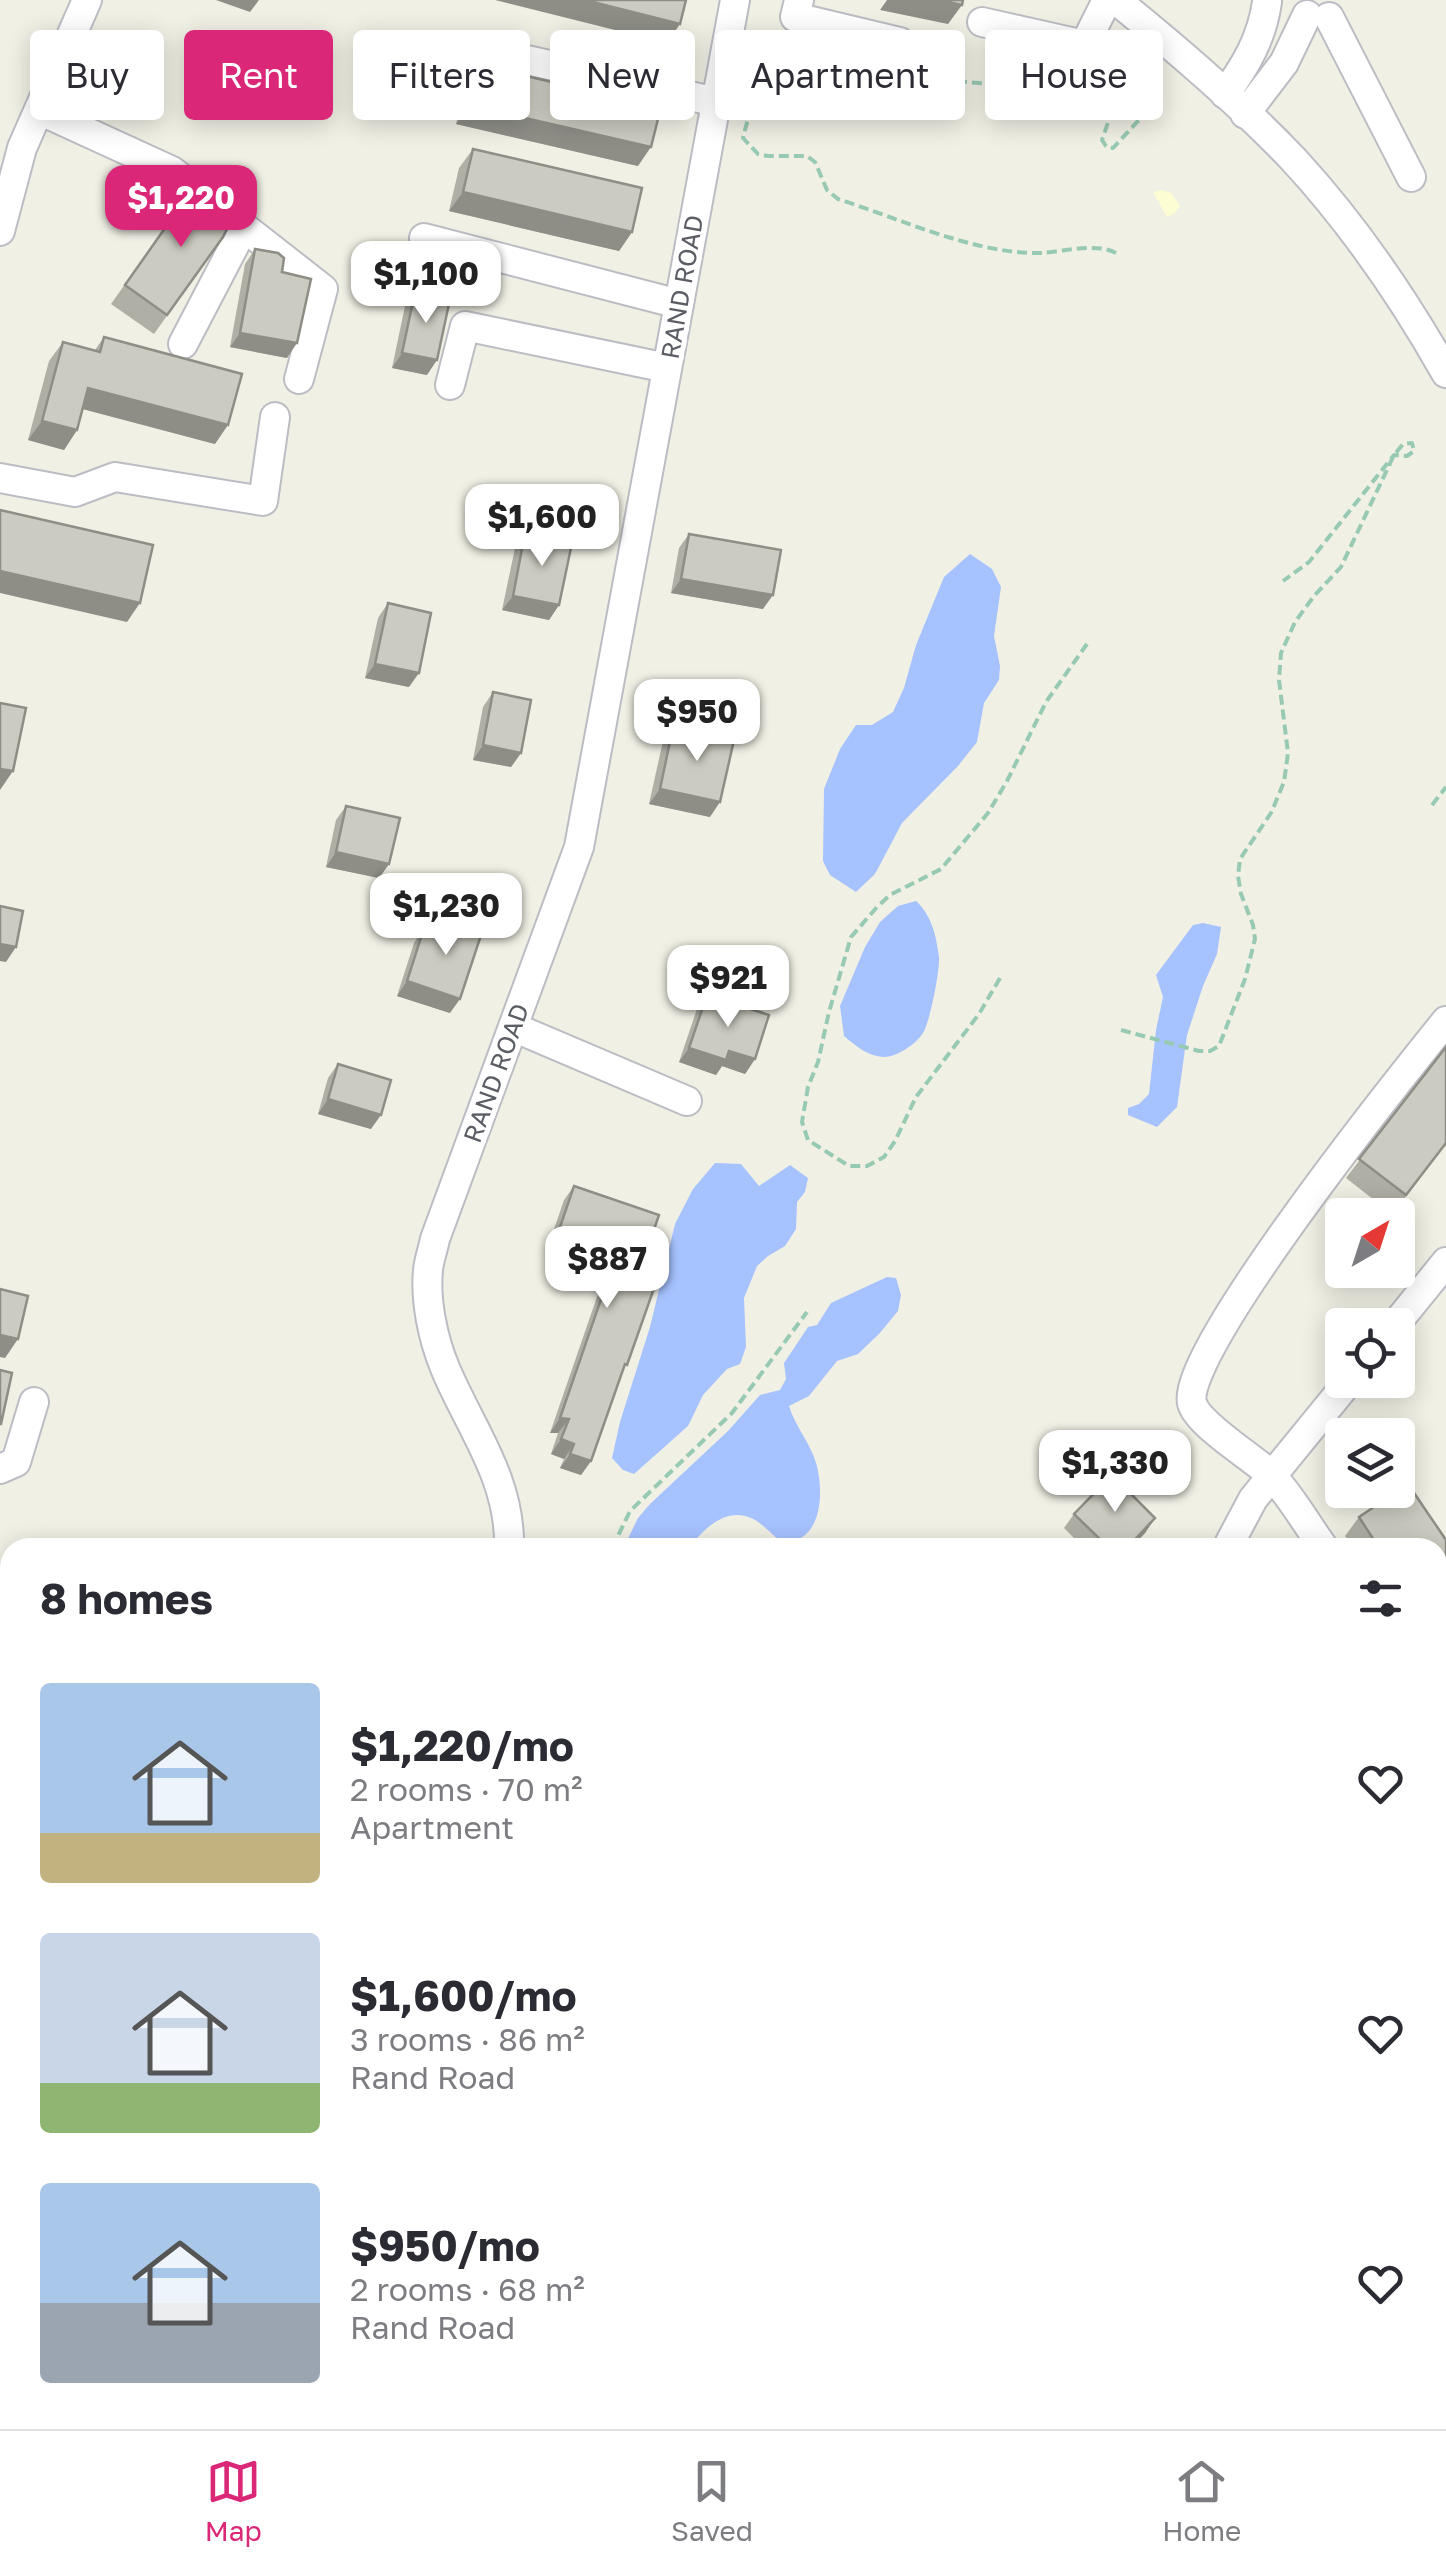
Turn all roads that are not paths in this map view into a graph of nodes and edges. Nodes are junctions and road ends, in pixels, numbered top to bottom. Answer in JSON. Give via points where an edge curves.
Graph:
{"nodes":[{"id":1,"x":88,"y":0,"type":"edge"},
{"id":2,"x":735,"y":0,"type":"edge"},
{"id":3,"x":799,"y":0,"type":"edge"},
{"id":4,"x":1106,"y":0,"type":"edge"},
{"id":5,"x":1116,"y":0,"type":"edge"},
{"id":6,"x":1267,"y":2,"type":"edge"},
{"id":7,"x":982,"y":22,"type":"dead end"},
{"id":8,"x":75,"y":30,"type":"edge"},
{"id":9,"x":729,"y":30,"type":"edge"},
{"id":10,"x":850,"y":30,"type":"edge"},
{"id":11,"x":530,"y":61,"type":"edge"},
{"id":12,"x":715,"y":102,"type":"edge"},
{"id":13,"x":1235,"y":104,"type":"junction"},
{"id":14,"x":715,"y":107,"type":"edge"},
{"id":15,"x":35,"y":120,"type":"edge"},
{"id":16,"x":61,"y":120,"type":"edge"},
{"id":17,"x":1411,"y":177,"type":"dead end"},
{"id":18,"x":244,"y":227,"type":"junction"},
{"id":19,"x":0,"y":230,"type":"edge"},
{"id":20,"x":424,"y":238,"type":"dead end"},
{"id":21,"x":679,"y":304,"type":"junction"},
{"id":22,"x":183,"y":344,"type":"dead end"},
{"id":23,"x":667,"y":368,"type":"junction"},
{"id":24,"x":1446,"y":373,"type":"edge"},
{"id":25,"x":299,"y":378,"type":"dead end"},
{"id":26,"x":450,"y":385,"type":"dead end"},
{"id":27,"x":275,"y":417,"type":"dead end"},
{"id":28,"x":0,"y":478,"type":"edge"},
{"id":29,"x":1446,"y":1021,"type":"edge"},
{"id":30,"x":512,"y":1027,"type":"junction"},
{"id":31,"x":687,"y":1102,"type":"dead end"},
{"id":32,"x":1446,"y":1262,"type":"edge"},
{"id":33,"x":1409,"y":1308,"type":"edge"},
{"id":34,"x":1335,"y":1398,"type":"edge"},
{"id":35,"x":34,"y":1402,"type":"dead end"},
{"id":36,"x":0,"y":1469,"type":"edge"},
{"id":37,"x":1272,"y":1476,"type":"junction"},
{"id":38,"x":508,"y":1538,"type":"edge"},
{"id":39,"x":1232,"y":1538,"type":"edge"},
{"id":40,"x":1317,"y":1538,"type":"edge"}],
"edges":[{"from":1,"to":8,"type":"street"},
{"from":2,"to":9,"type":"street","name":"RAND ROAD"},
{"from":3,"to":10,"type":"street","via":[[795,17]]},
{"from":4,"to":7,"type":"street","via":[[1080,44]]},
{"from":5,"to":13,"type":"street"},
{"from":6,"to":13,"type":"street"},
{"from":11,"to":12,"type":"street"},
{"from":13,"to":17,"type":"street","via":[[1284,62],[1318,16]]},
{"from":13,"to":24,"type":"street","via":[[1347,224],[1410,309]]},
{"from":14,"to":21,"type":"street","name":"RAND ROAD"},
{"from":15,"to":19,"type":"street"},
{"from":16,"to":18,"type":"street","via":[[172,171]]},
{"from":18,"to":22,"type":"street"},
{"from":18,"to":25,"type":"street","via":[[323,288]]},
{"from":20,"to":21,"type":"street"},
{"from":21,"to":23,"type":"street","name":"RAND ROAD"},
{"from":23,"to":26,"type":"street","via":[[464,326]]},
{"from":23,"to":30,"type":"street","name":"RAND ROAD","via":[[579,847]]},
{"from":27,"to":28,"type":"street","via":[[263,501],[115,476],[75,492]]},
{"from":29,"to":37,"type":"street","via":[[1248,1284],[1198,1372],[1191,1401],[1199,1417]]},
{"from":30,"to":31,"type":"street"},
{"from":30,"to":38,"type":"street","name":"RAND ROAD","via":[[428,1270],[434,1335],[496,1472]]},
{"from":32,"to":33,"type":"street"},
{"from":34,"to":37,"type":"street"},
{"from":35,"to":36,"type":"street","via":[[16,1462]]},
{"from":37,"to":39,"type":"street"},
{"from":37,"to":40,"type":"street"}]}
